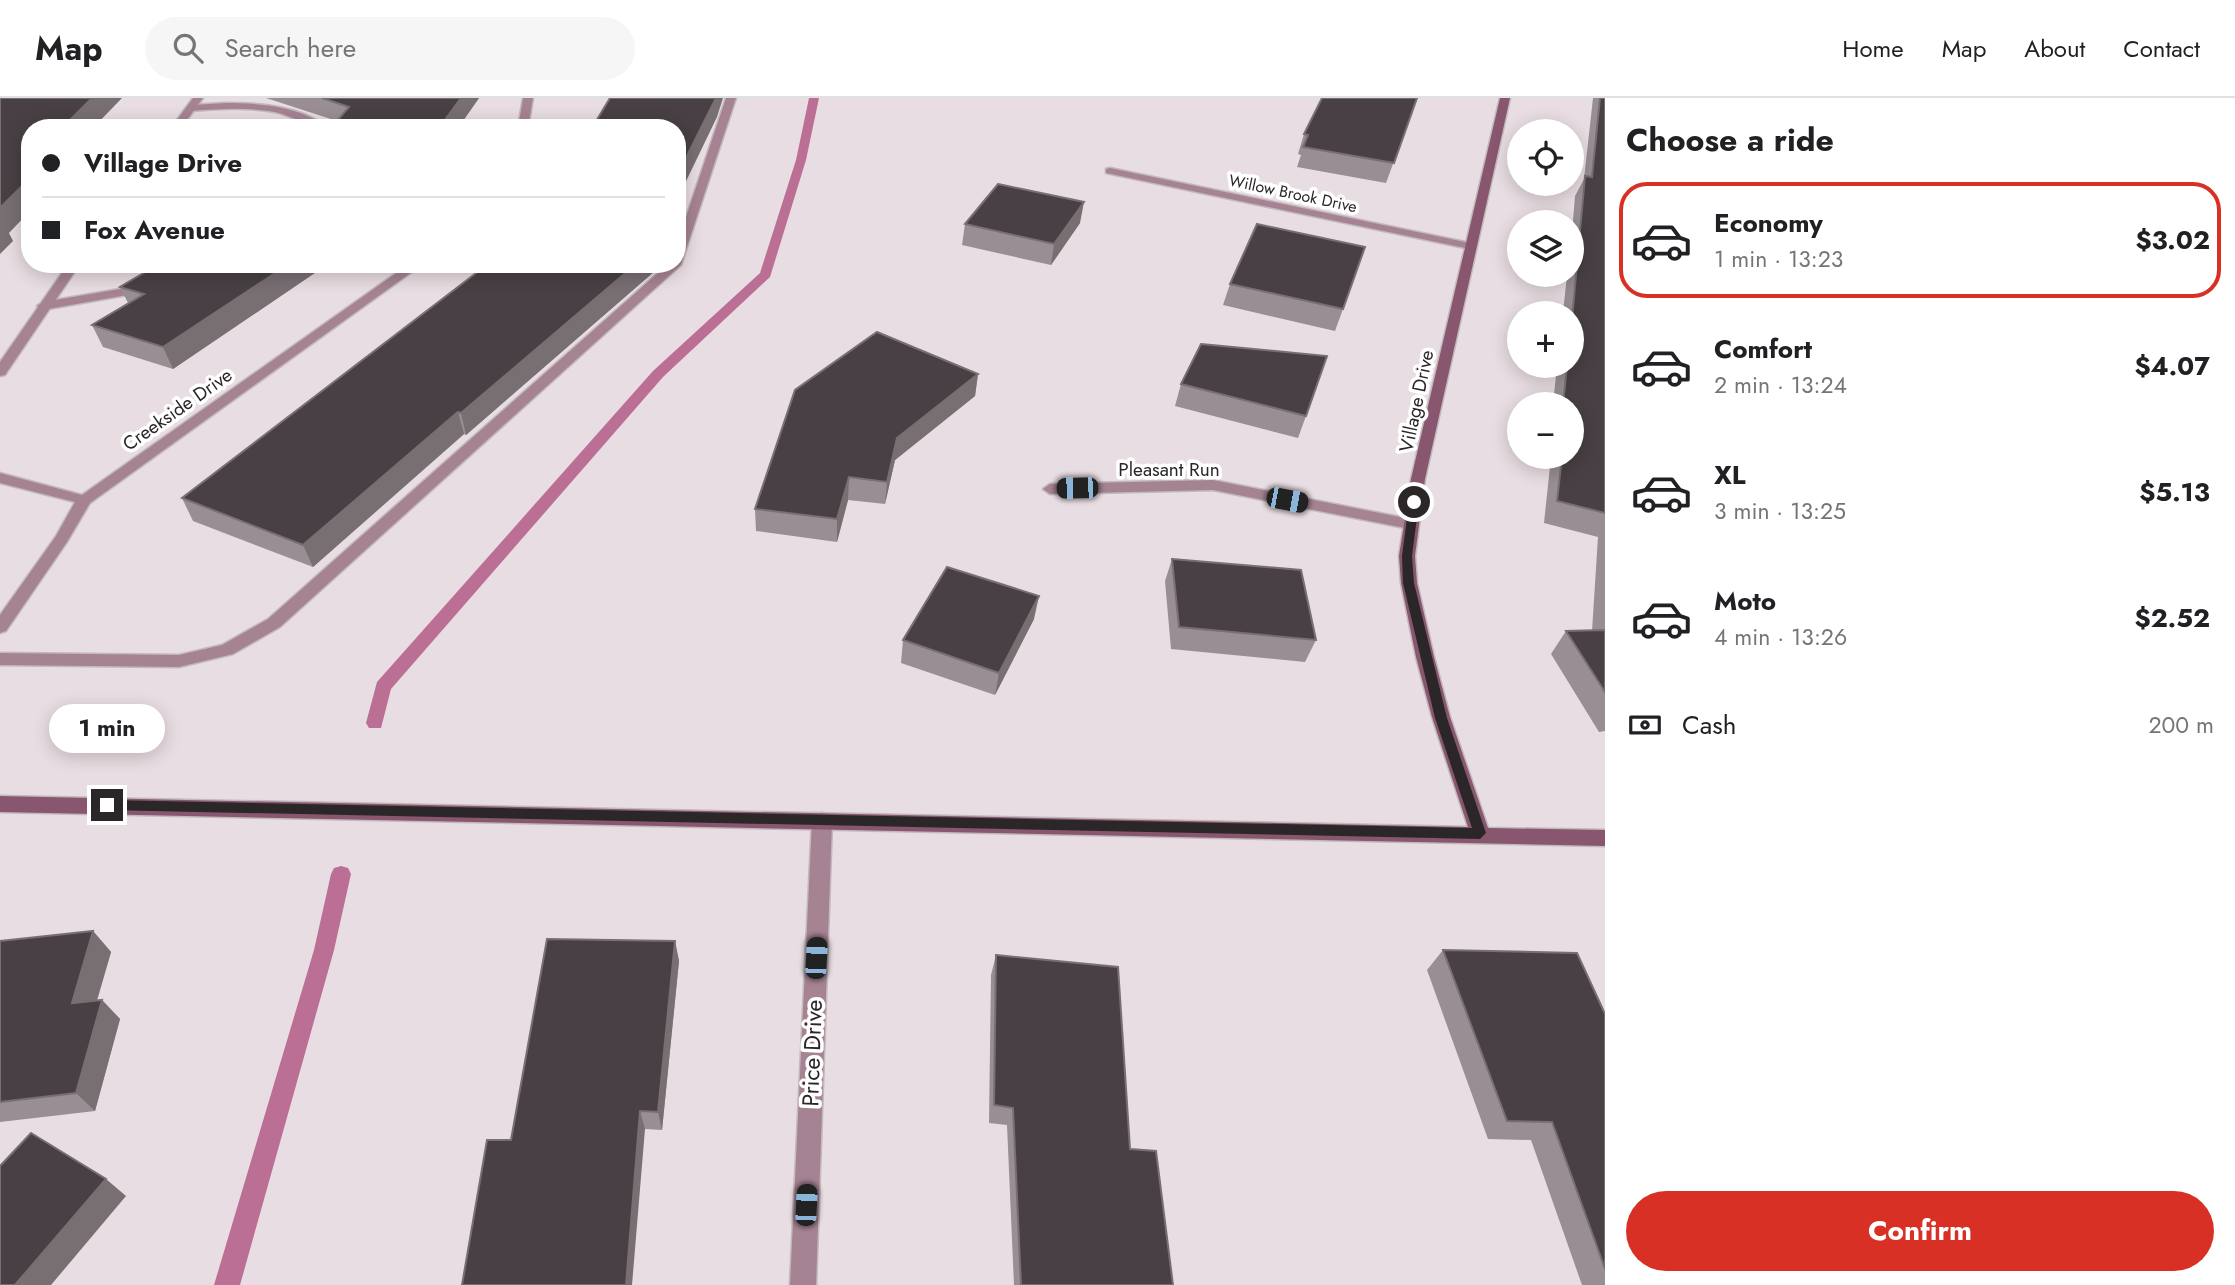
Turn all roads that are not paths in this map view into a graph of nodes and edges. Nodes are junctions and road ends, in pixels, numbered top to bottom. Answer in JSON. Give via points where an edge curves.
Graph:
{"nodes":[{"id":1,"x":198,"y":98,"type":"edge"},
{"id":2,"x":528,"y":98,"type":"edge"},
{"id":3,"x":731,"y":98,"type":"edge"},
{"id":4,"x":1505,"y":98,"type":"edge"},
{"id":5,"x":191,"y":107,"type":"junction"},
{"id":6,"x":182,"y":119,"type":"edge"},
{"id":7,"x":307,"y":119,"type":"edge"},
{"id":8,"x":524,"y":119,"type":"edge"},
{"id":9,"x":1110,"y":171,"type":"dead end"},
{"id":10,"x":686,"y":233,"type":"edge"},
{"id":11,"x":1469,"y":246,"type":"junction"},
{"id":12,"x":67,"y":273,"type":"edge"},
{"id":13,"x":161,"y":273,"type":"edge"},
{"id":14,"x":404,"y":273,"type":"edge"},
{"id":15,"x":665,"y":273,"type":"edge"},
{"id":16,"x":43,"y":306,"type":"junction"},
{"id":17,"x":0,"y":373,"type":"edge"},
{"id":18,"x":0,"y":478,"type":"edge"},
{"id":19,"x":1050,"y":489,"type":"dead end"},
{"id":20,"x":84,"y":500,"type":"junction"},
{"id":21,"x":1410,"y":524,"type":"junction"},
{"id":22,"x":0,"y":627,"type":"edge"},
{"id":23,"x":0,"y":659,"type":"edge"},
{"id":24,"x":0,"y":804,"type":"edge"},
{"id":25,"x":822,"y":821,"type":"junction"},
{"id":26,"x":1480,"y":833,"type":"junction"},
{"id":27,"x":1605,"y":838,"type":"edge"},
{"id":28,"x":803,"y":1285,"type":"edge"}],
"edges":[{"from":1,"to":5,"type":"street"},
{"from":2,"to":8,"type":"street"},
{"from":3,"to":10,"type":"street"},
{"from":4,"to":11,"type":"street","name":"Village Drive"},
{"from":5,"to":6,"type":"street"},
{"from":5,"to":7,"type":"street","via":[[242,105],[295,112]]},
{"from":9,"to":11,"type":"street","name":"Willow Brook Drive"},
{"from":11,"to":21,"type":"street","name":"Village Drive"},
{"from":12,"to":16,"type":"street"},
{"from":13,"to":16,"type":"street","via":[[123,292]]},
{"from":14,"to":20,"type":"street","name":"Creekside Drive"},
{"from":15,"to":23,"type":"street","via":[[274,623],[227,650],[179,661]]},
{"from":16,"to":17,"type":"street"},
{"from":18,"to":20,"type":"street"},
{"from":19,"to":21,"type":"street","name":"Pleasant Run","via":[[1213,485]]},
{"from":20,"to":22,"type":"street","name":"Creekside Drive"},
{"from":21,"to":26,"type":"street","name":"Village Drive","via":[[1407,556],[1416,622],[1441,718]]},
{"from":24,"to":25,"type":"street"},
{"from":25,"to":26,"type":"street"},
{"from":25,"to":28,"type":"street","name":"Price Drive"},
{"from":26,"to":27,"type":"street"}]}
